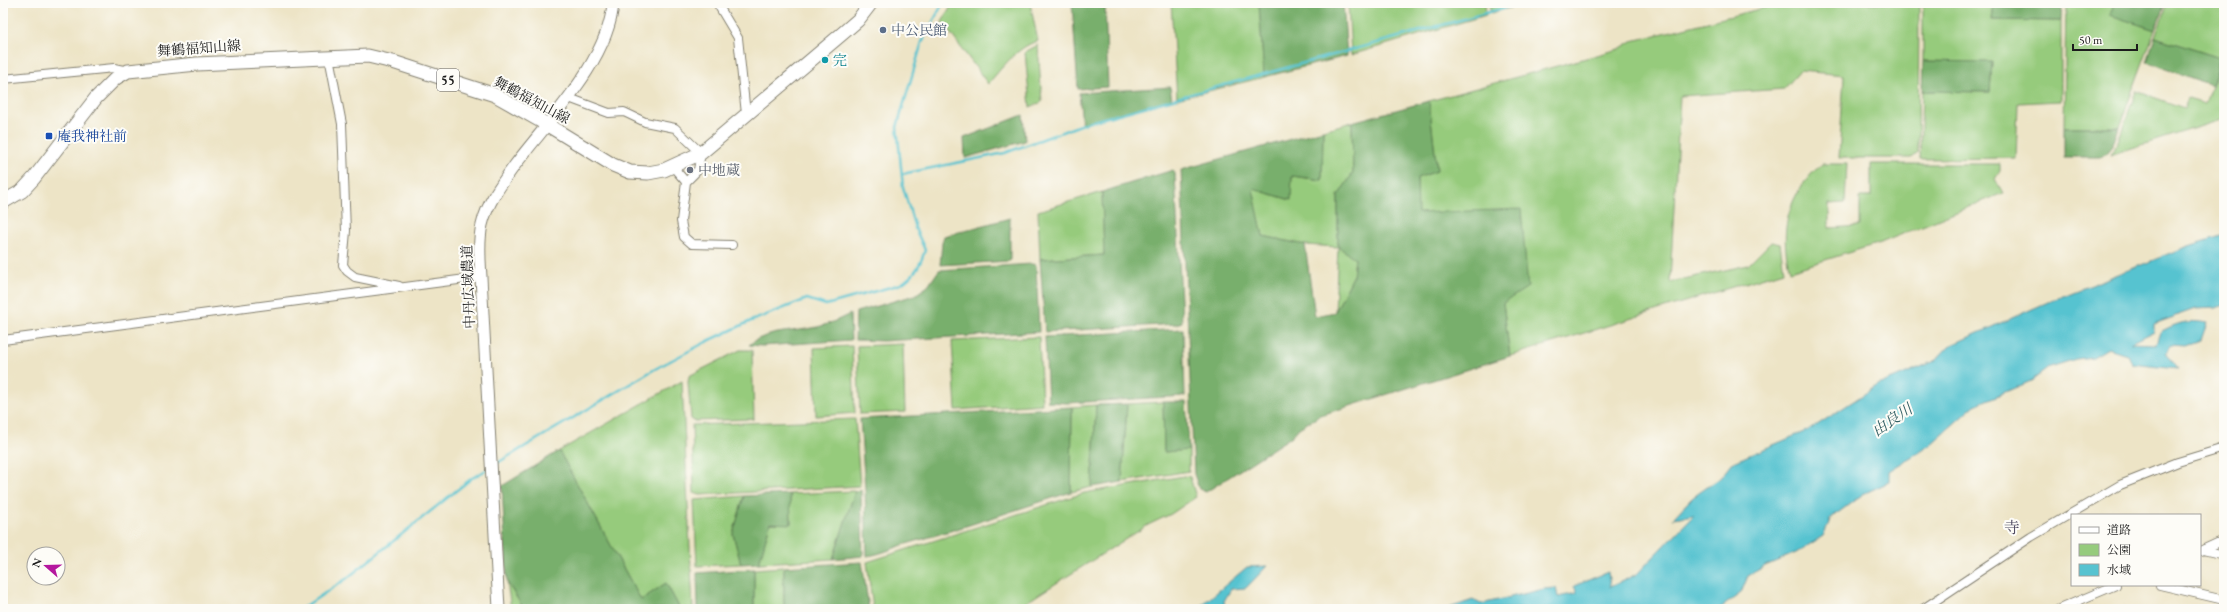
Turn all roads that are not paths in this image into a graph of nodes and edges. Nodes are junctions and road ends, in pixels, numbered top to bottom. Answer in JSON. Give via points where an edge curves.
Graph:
{"nodes":[{"id":1,"x":612,"y":3,"type":"edge"},
{"id":2,"x":717,"y":3,"type":"edge"},
{"id":3,"x":871,"y":3,"type":"edge"},
{"id":4,"x":329,"y":57,"type":"junction"},
{"id":5,"x":128,"y":71,"type":"junction"},
{"id":6,"x":3,"y":78,"type":"edge"},
{"id":7,"x":569,"y":98,"type":"junction"},
{"id":8,"x":746,"y":114,"type":"junction"},
{"id":9,"x":546,"y":124,"type":"junction"},
{"id":10,"x":701,"y":153,"type":"junction"},
{"id":11,"x":673,"y":168,"type":"junction"},
{"id":12,"x":686,"y":182,"type":"junction"},
{"id":13,"x":3,"y":202,"type":"edge"},
{"id":14,"x":732,"y":245,"type":"dead end"},
{"id":15,"x":481,"y":281,"type":"junction"},
{"id":16,"x":406,"y":288,"type":"junction"},
{"id":17,"x":3,"y":340,"type":"edge"},
{"id":18,"x":2224,"y":448,"type":"edge"},
{"id":19,"x":2224,"y":540,"type":"edge"},
{"id":20,"x":2202,"y":550,"type":"edge"},
{"id":21,"x":2224,"y":556,"type":"edge"},
{"id":22,"x":2114,"y":586,"type":"edge"},
{"id":23,"x":2164,"y":586,"type":"edge"},
{"id":24,"x":2224,"y":600,"type":"edge"},
{"id":25,"x":499,"y":609,"type":"edge"},
{"id":26,"x":1923,"y":609,"type":"edge"},
{"id":27,"x":2059,"y":609,"type":"edge"}],
"edges":[{"from":1,"to":7,"type":"street","name":"中丹広域農道","via":[[612,20],[600,48]]},
{"from":2,"to":8,"type":"street","via":[[738,38]]},
{"from":3,"to":8,"type":"main road","name":"舞鶴福知山線","number":"55","via":[[844,33]]},
{"from":4,"to":5,"type":"main road","name":"舞鶴福知山線","number":"55","via":[[197,64]]},
{"from":4,"to":9,"type":"main road","name":"舞鶴福知山線","number":"55","via":[[368,56],[393,62],[495,95]]},
{"from":4,"to":16,"type":"street","via":[[342,124],[346,231],[343,265],[355,276]]},
{"from":5,"to":6,"type":"street","via":[[114,68]]},
{"from":5,"to":13,"type":"main road","name":"舞鶴福知山線","number":"55","via":[[116,78],[96,98],[30,182]]},
{"from":7,"to":9,"type":"street","name":"中丹広域農道"},
{"from":7,"to":10,"type":"street","via":[[609,113],[624,112],[645,122],[675,128]]},
{"from":8,"to":10,"type":"main road","name":"舞鶴福知山線","number":"55"},
{"from":9,"to":11,"type":"main road","name":"舞鶴福知山線","number":"55","via":[[612,165],[630,172],[648,173]]},
{"from":9,"to":15,"type":"street","name":"中丹広域農道","via":[[503,181],[489,206],[482,226]]},
{"from":10,"to":11,"type":"main road","name":"舞鶴福知山線","number":"55"},
{"from":10,"to":12,"type":"street","via":[[698,170]]},
{"from":11,"to":12,"type":"street"},
{"from":12,"to":14,"type":"street","via":[[681,221],[684,237],[692,244]]},
{"from":15,"to":16,"type":"street"},
{"from":15,"to":25,"type":"street","name":"中丹広域農道"},
{"from":16,"to":17,"type":"street"},
{"from":18,"to":26,"type":"street","via":[[2178,462],[2120,485],[2031,537]]},
{"from":19,"to":20,"type":"street"},
{"from":20,"to":21,"type":"street"},
{"from":22,"to":27,"type":"street"},
{"from":23,"to":24,"type":"street"}]}
